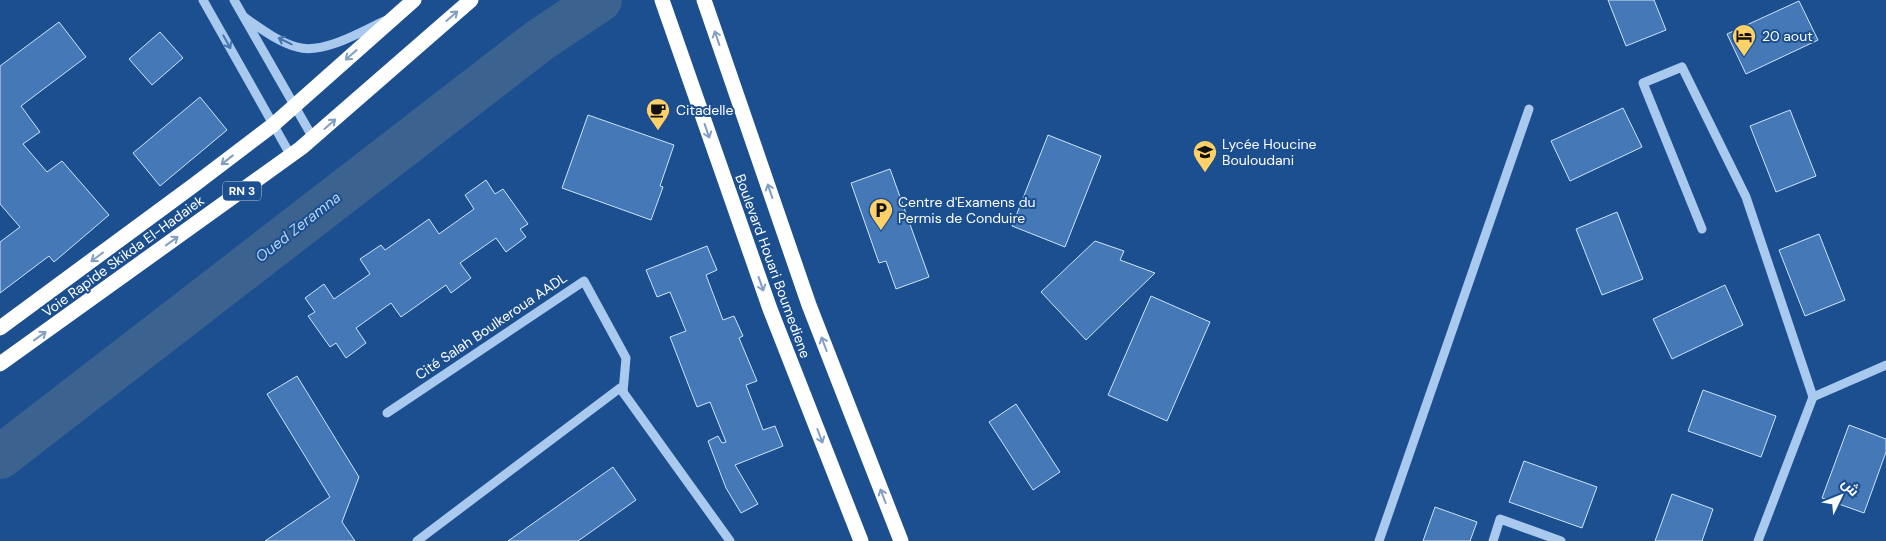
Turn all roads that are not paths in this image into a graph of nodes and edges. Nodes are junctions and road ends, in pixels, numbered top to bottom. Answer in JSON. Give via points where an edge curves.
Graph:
{"nodes":[{"id":1,"x":203,"y":0,"type":"edge"},
{"id":2,"x":234,"y":0,"type":"edge"},
{"id":3,"x":414,"y":0,"type":"edge"},
{"id":4,"x":471,"y":0,"type":"edge"},
{"id":5,"x":662,"y":0,"type":"edge"},
{"id":6,"x":704,"y":2,"type":"edge"},
{"id":7,"x":395,"y":16,"type":"junction"},
{"id":8,"x":244,"y":17,"type":"junction"},
{"id":9,"x":294,"y":106,"type":"junction"},
{"id":10,"x":1529,"y":108,"type":"dead end"},
{"id":11,"x":273,"y":125,"type":"junction"},
{"id":12,"x":314,"y":138,"type":"junction"},
{"id":13,"x":291,"y":156,"type":"junction"},
{"id":14,"x":1702,"y":229,"type":"dead end"},
{"id":15,"x":0,"y":328,"type":"edge"},
{"id":16,"x":0,"y":364,"type":"edge"},
{"id":17,"x":1886,"y":365,"type":"edge"},
{"id":18,"x":623,"y":392,"type":"junction"},
{"id":19,"x":1813,"y":397,"type":"junction"},
{"id":20,"x":387,"y":413,"type":"dead end"},
{"id":21,"x":417,"y":541,"type":"edge"},
{"id":22,"x":730,"y":541,"type":"edge"},
{"id":23,"x":861,"y":541,"type":"edge"},
{"id":24,"x":901,"y":541,"type":"edge"},
{"id":25,"x":1379,"y":541,"type":"edge"},
{"id":26,"x":1493,"y":541,"type":"edge"},
{"id":27,"x":1561,"y":541,"type":"edge"},
{"id":28,"x":1758,"y":541,"type":"edge"}],
"edges":[{"from":1,"to":11,"type":"street","one_way":true},
{"from":2,"to":8,"type":"street"},
{"from":3,"to":7,"type":"highway","name":"Voie Rapide Skikda El-Hadaiek","number":"RN 3"},
{"from":12,"to":4,"type":"highway","name":"Voie Rapide Skikda El-Hadaiek","number":"RN 3","one_way":true},
{"from":5,"to":23,"type":"highway","name":"Boulevard Houari Boumediene","one_way":true,"via":[[770,309]]},
{"from":24,"to":6,"type":"highway","name":"Boulevard Houari Boumediene","one_way":true,"via":[[809,306]]},
{"from":7,"to":8,"type":"street","one_way":true,"via":[[326,47],[298,48],[265,32]]},
{"from":7,"to":9,"type":"highway","name":"Voie Rapide Skikda El-Hadaiek","number":"RN 3","one_way":true},
{"from":8,"to":9,"type":"street"},
{"from":9,"to":11,"type":"highway","name":"Voie Rapide Skikda El-Hadaiek","number":"RN 3"},
{"from":9,"to":12,"type":"street"},
{"from":10,"to":25,"type":"street"},
{"from":11,"to":13,"type":"street"},
{"from":11,"to":15,"type":"highway","name":"Voie Rapide Skikda El-Hadaiek","number":"RN 3","one_way":true},
{"from":12,"to":13,"type":"highway","name":"Voie Rapide Skikda El-Hadaiek","number":"RN 3"},
{"from":16,"to":13,"type":"highway","name":"Voie Rapide Skikda El-Hadaiek","number":"RN 3","one_way":true},
{"from":14,"to":19,"type":"street","via":[[1643,83],[1682,67],[1746,198]]},
{"from":17,"to":19,"type":"street"},
{"from":18,"to":20,"type":"street","name":"Cité Salah Boulkeroua AADL","via":[[626,358],[584,281]]},
{"from":18,"to":21,"type":"street","via":[[620,388]]},
{"from":18,"to":22,"type":"street"},
{"from":19,"to":28,"type":"street"},
{"from":26,"to":27,"type":"street","via":[[1500,519]]}]}
